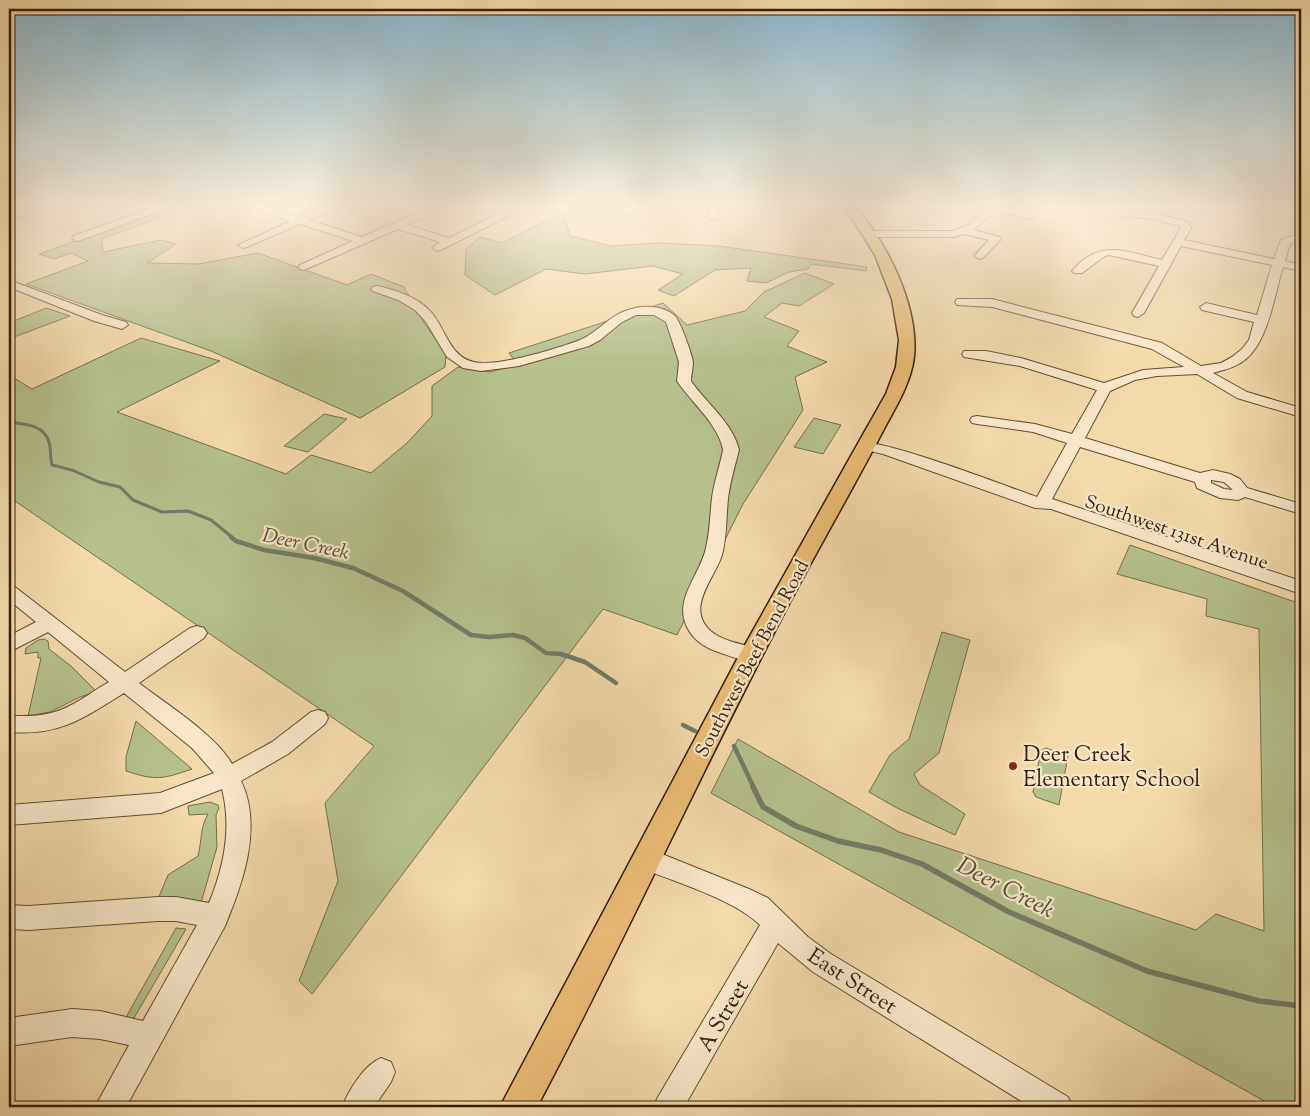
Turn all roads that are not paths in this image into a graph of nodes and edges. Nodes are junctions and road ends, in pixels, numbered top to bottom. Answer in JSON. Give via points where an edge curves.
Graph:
{"nodes":[{"id":1,"x":326,"y":257,"type":"edge"},
{"id":2,"x":882,"y":257,"type":"edge"},
{"id":3,"x":1097,"y":257,"type":"edge"},
{"id":4,"x":1133,"y":257,"type":"edge"},
{"id":5,"x":1170,"y":257,"type":"edge"},
{"id":6,"x":1250,"y":257,"type":"edge"},
{"id":7,"x":1280,"y":257,"type":"edge"},
{"id":8,"x":1278,"y":263,"type":"junction"},
{"id":9,"x":1166,"y":264,"type":"junction"},
{"id":10,"x":304,"y":267,"type":"dead end"},
{"id":11,"x":1301,"y":268,"type":"edge"},
{"id":12,"x":1078,"y":271,"type":"dead end"},
{"id":13,"x":9,"y":283,"type":"edge"},
{"id":14,"x":377,"y":289,"type":"dead end"},
{"id":15,"x":961,"y":302,"type":"dead end"},
{"id":16,"x":1206,"y":307,"type":"dead end"},
{"id":17,"x":1138,"y":313,"type":"dead end"},
{"id":18,"x":1262,"y":320,"type":"junction"},
{"id":19,"x":122,"y":325,"type":"dead end"},
{"id":20,"x":969,"y":354,"type":"dead end"},
{"id":21,"x":1199,"y":371,"type":"junction"},
{"id":22,"x":1105,"y":388,"type":"junction"},
{"id":23,"x":1301,"y":413,"type":"edge"},
{"id":24,"x":977,"y":420,"type":"dead end"},
{"id":25,"x":1075,"y":440,"type":"junction"},
{"id":26,"x":867,"y":446,"type":"junction"},
{"id":27,"x":1041,"y":504,"type":"junction"},
{"id":28,"x":1301,"y":510,"type":"edge"},
{"id":29,"x":1301,"y":588,"type":"edge"},
{"id":30,"x":9,"y":591,"type":"edge"},
{"id":31,"x":1301,"y":596,"type":"edge"},
{"id":32,"x":50,"y":623,"type":"junction"},
{"id":33,"x":197,"y":633,"type":"dead end"},
{"id":34,"x":9,"y":645,"type":"edge"},
{"id":35,"x":751,"y":654,"type":"junction"},
{"id":36,"x":125,"y":682,"type":"junction"},
{"id":37,"x":318,"y":718,"type":"dead end"},
{"id":38,"x":9,"y":724,"type":"edge"},
{"id":39,"x":228,"y":777,"type":"junction"},
{"id":40,"x":9,"y":814,"type":"edge"},
{"id":41,"x":647,"y":859,"type":"junction"},
{"id":42,"x":9,"y":917,"type":"edge"},
{"id":43,"x":216,"y":917,"type":"junction"},
{"id":44,"x":776,"y":922,"type":"junction"},
{"id":45,"x":9,"y":1032,"type":"edge"},
{"id":46,"x":150,"y":1036,"type":"junction"},
{"id":47,"x":381,"y":1072,"type":"dead end"},
{"id":48,"x":110,"y":1107,"type":"edge"},
{"id":49,"x":357,"y":1107,"type":"edge"},
{"id":50,"x":518,"y":1107,"type":"edge"},
{"id":51,"x":668,"y":1107,"type":"edge"},
{"id":52,"x":1058,"y":1107,"type":"edge"}],
"edges":[{"from":1,"to":10,"type":"street"},
{"from":2,"to":26,"type":"main road","name":"Southwest Beef Bend Road","via":[[904,316],[907,355],[899,384]]},
{"from":3,"to":12,"type":"street"},
{"from":4,"to":9,"type":"street"},
{"from":5,"to":9,"type":"street"},
{"from":6,"to":8,"type":"street"},
{"from":7,"to":8,"type":"street"},
{"from":8,"to":11,"type":"street"},
{"from":8,"to":18,"type":"street"},
{"from":9,"to":17,"type":"street"},
{"from":13,"to":19,"type":"street"},
{"from":14,"to":35,"type":"street","via":[[411,301],[430,318],[450,355],[480,367],[499,366],[584,343],[629,313],[651,311],[669,317],[686,362],[684,381],[711,412],[731,450],[720,496],[715,549],[696,593],[693,621],[697,629],[713,641]]},
{"from":15,"to":21,"type":"street","via":[[992,303],[1157,346]]},
{"from":16,"to":18,"type":"street"},
{"from":18,"to":21,"type":"street","via":[[1247,354],[1230,364]]},
{"from":20,"to":22,"type":"street","via":[[993,355]]},
{"from":21,"to":22,"type":"street","via":[[1144,374]]},
{"from":21,"to":23,"type":"street","via":[[1242,395]]},
{"from":22,"to":25,"type":"street"},
{"from":24,"to":25,"type":"street","via":[[1035,428]]},
{"from":25,"to":27,"type":"street"},
{"from":25,"to":28,"type":"street","via":[[1203,479],[1210,475],[1224,477],[1236,483],[1240,491]]},
{"from":26,"to":27,"type":"street","name":"Southwest 131st Avenue"},
{"from":26,"to":35,"type":"main road","name":"Southwest Beef Bend Road"},
{"from":27,"to":29,"type":"street","name":"Southwest 131st Avenue","via":[[1052,504]]},
{"from":27,"to":31,"type":"street","name":"Southwest 131st Avenue","via":[[1049,510]]},
{"from":30,"to":32,"type":"street"},
{"from":32,"to":34,"type":"street"},
{"from":32,"to":36,"type":"street"},
{"from":33,"to":36,"type":"street"},
{"from":35,"to":41,"type":"main road","name":"Southwest Beef Bend Road"},
{"from":36,"to":38,"type":"street","via":[[71,715],[52,722]]},
{"from":36,"to":39,"type":"street","via":[[200,742]]},
{"from":37,"to":39,"type":"street","via":[[280,748]]},
{"from":39,"to":40,"type":"street","via":[[161,803]]},
{"from":39,"to":43,"type":"street","via":[[238,816],[238,835],[233,870]]},
{"from":41,"to":44,"type":"street","name":"East Street","via":[[740,897],[759,907]]},
{"from":41,"to":50,"type":"main road","name":"Southwest Beef Bend Road"},
{"from":42,"to":43,"type":"street","via":[[158,909]]},
{"from":43,"to":46,"type":"street"},
{"from":44,"to":51,"type":"street","name":"A Street"},
{"from":44,"to":52,"type":"street","name":"East Street","via":[[799,946],[822,963]]},
{"from":45,"to":46,"type":"street","via":[[72,1023],[100,1025]]},
{"from":46,"to":48,"type":"street"},
{"from":47,"to":49,"type":"street"}]}
